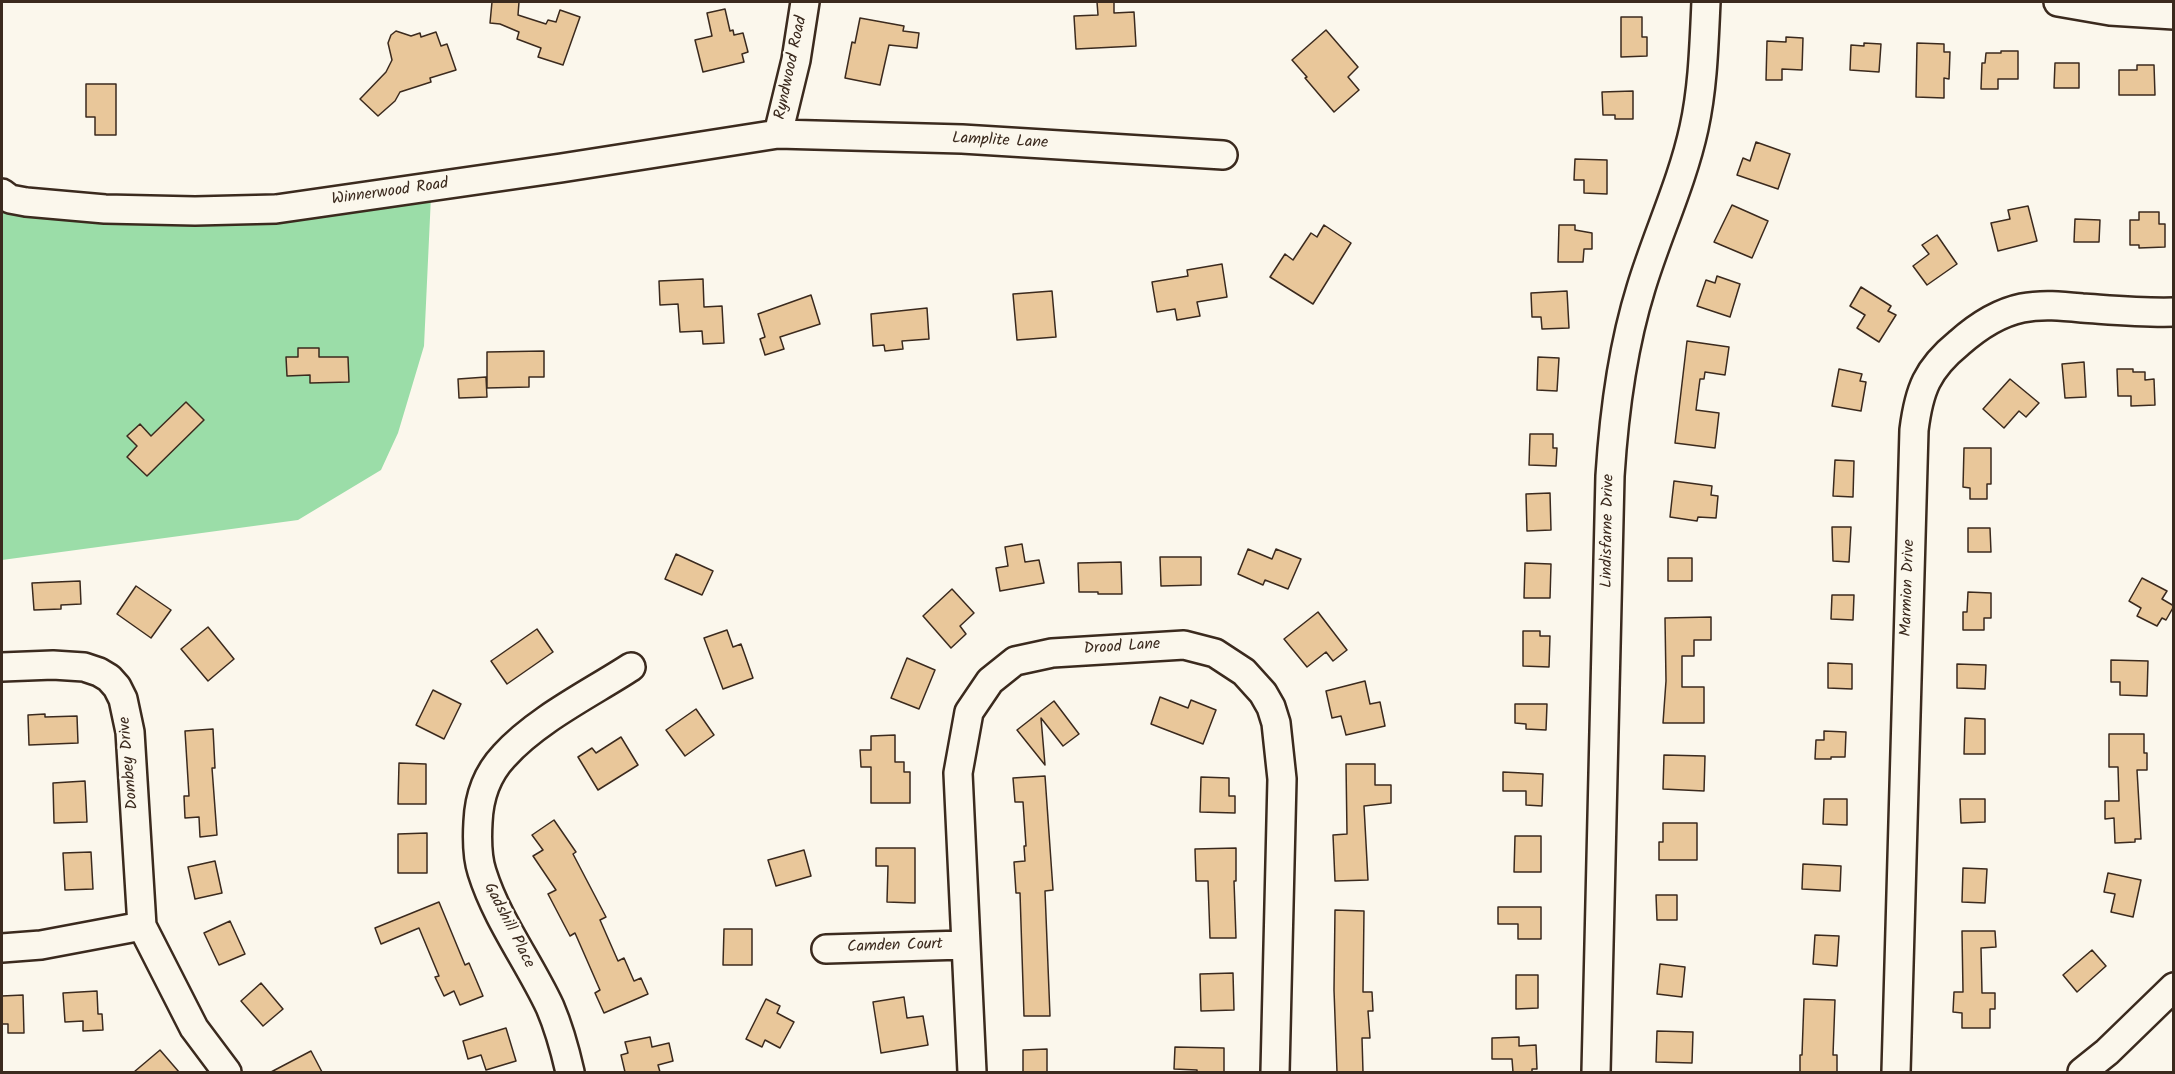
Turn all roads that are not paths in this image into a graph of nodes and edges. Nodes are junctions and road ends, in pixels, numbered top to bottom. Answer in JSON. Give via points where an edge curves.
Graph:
{"nodes":[{"id":1,"x":805,"y":2,"type":"edge"},
{"id":2,"x":1706,"y":2,"type":"edge"},
{"id":3,"x":2058,"y":2,"type":"edge"},
{"id":4,"x":2174,"y":15,"type":"edge"},
{"id":5,"x":778,"y":134,"type":"junction"},
{"id":6,"x":1223,"y":155,"type":"dead end"},
{"id":7,"x":2,"y":193,"type":"edge"},
{"id":8,"x":2174,"y":312,"type":"edge"},
{"id":9,"x":631,"y":667,"type":"dead end"},
{"id":10,"x":2,"y":668,"type":"edge"},
{"id":11,"x":142,"y":926,"type":"junction"},
{"id":12,"x":964,"y":945,"type":"junction"},
{"id":13,"x":2,"y":948,"type":"edge"},
{"id":14,"x":826,"y":949,"type":"dead end"},
{"id":15,"x":2174,"y":987,"type":"edge"},
{"id":16,"x":227,"y":1072,"type":"edge"},
{"id":17,"x":570,"y":1072,"type":"edge"},
{"id":18,"x":972,"y":1072,"type":"edge"},
{"id":19,"x":1275,"y":1072,"type":"edge"},
{"id":20,"x":1596,"y":1072,"type":"edge"},
{"id":21,"x":1896,"y":1072,"type":"edge"},
{"id":22,"x":2082,"y":1072,"type":"edge"}],
"edges":[{"from":1,"to":5,"type":"street","name":"Ryndwood Road"},
{"from":2,"to":20,"type":"street","name":"Lindisfarne Drive","via":[[1694,127],[1640,291],[1612,437]]},
{"from":3,"to":4,"type":"street","via":[[2110,11]]},
{"from":5,"to":6,"type":"street","name":"Lamplite Lane"},
{"from":5,"to":7,"type":"street","name":"Winnerwood Road","via":[[276,210],[105,208],[26,202]]},
{"from":8,"to":21,"type":"street","name":"Marmion Drive","via":[[2037,306],[2005,313],[1953,348],[1938,363],[1917,401]]},
{"from":9,"to":17,"type":"street","name":"Gadshill Place","via":[[549,718],[505,755],[488,779],[478,812],[481,870],[550,1008]]},
{"from":10,"to":11,"type":"street","name":"Dombey Drive","via":[[74,666],[99,672],[117,687],[130,732]]},
{"from":11,"to":13,"type":"street","via":[[41,945]]},
{"from":11,"to":16,"type":"street","name":"Dombey Drive","via":[[194,1028]]},
{"from":12,"to":14,"type":"street","name":"Camden Court"},
{"from":12,"to":18,"type":"street","name":"Drood Lane"},
{"from":12,"to":19,"type":"street","name":"Drood Lane","via":[[958,773],[969,712],[990,681],[1015,661],[1052,653],[1184,645],[1215,653],[1255,683],[1271,707],[1280,744]]},
{"from":15,"to":22,"type":"street"}]}
